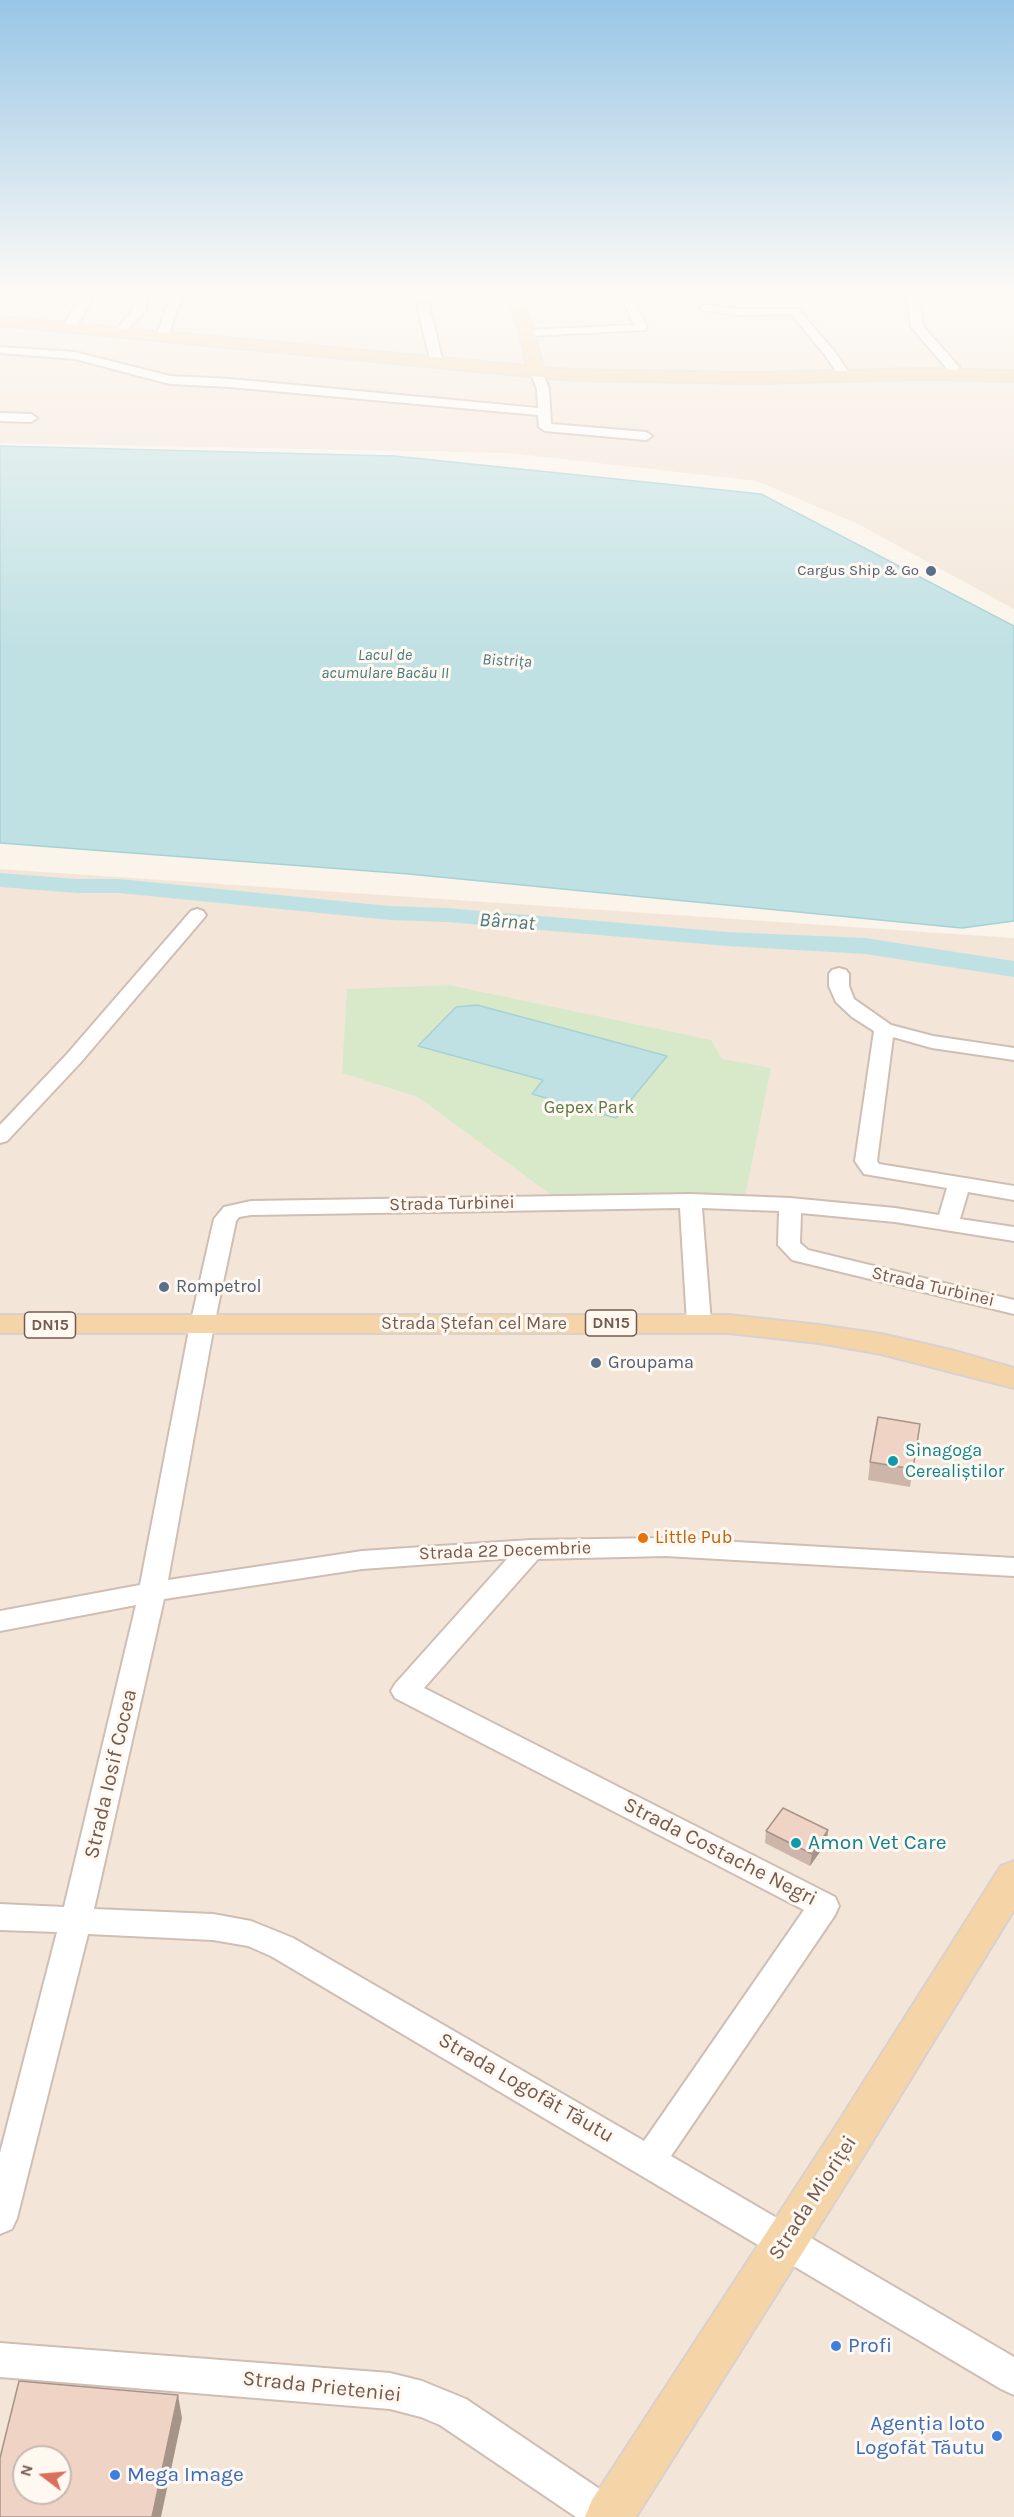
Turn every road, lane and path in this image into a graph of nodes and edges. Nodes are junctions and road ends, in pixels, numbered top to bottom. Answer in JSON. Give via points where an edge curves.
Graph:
{"nodes":[{"id":1,"x":540,"y":411,"type":"edge"},
{"id":2,"x":546,"y":412,"type":"joint"},
{"id":3,"x":0,"y":417,"type":"edge"},
{"id":4,"x":32,"y":418,"type":"dead end"},
{"id":5,"x":646,"y":436,"type":"dead end"},
{"id":6,"x":197,"y":915,"type":"dead end"},
{"id":7,"x":839,"y":975,"type":"dead end"},
{"id":8,"x":884,"y":1029,"type":"junction"},
{"id":9,"x":1014,"y":1054,"type":"edge"},
{"id":10,"x":0,"y":1137,"type":"edge"},
{"id":11,"x":959,"y":1185,"type":"junction"},
{"id":12,"x":1014,"y":1194,"type":"edge"},
{"id":13,"x":691,"y":1201,"type":"junction"},
{"id":14,"x":790,"y":1205,"type":"junction"},
{"id":15,"x":948,"y":1224,"type":"junction"},
{"id":16,"x":1014,"y":1234,"type":"edge"},
{"id":17,"x":1014,"y":1306,"type":"edge"},
{"id":18,"x":699,"y":1323,"type":"junction"},
{"id":19,"x":0,"y":1324,"type":"edge"},
{"id":20,"x":202,"y":1325,"type":"junction"},
{"id":21,"x":1014,"y":1378,"type":"edge"},
{"id":22,"x":531,"y":1549,"type":"junction"},
{"id":23,"x":1014,"y":1567,"type":"edge"},
{"id":24,"x":152,"y":1593,"type":"junction"},
{"id":25,"x":0,"y":1621,"type":"edge"},
{"id":26,"x":1014,"y":1877,"type":"edge"},
{"id":27,"x":0,"y":1917,"type":"edge"},
{"id":28,"x":76,"y":1921,"type":"junction"},
{"id":29,"x":649,"y":2161,"type":"junction"},
{"id":30,"x":0,"y":2218,"type":"edge"},
{"id":31,"x":785,"y":2241,"type":"junction"},
{"id":32,"x":0,"y":2360,"type":"edge"},
{"id":33,"x":1014,"y":2378,"type":"edge"},
{"id":34,"x":609,"y":2517,"type":"edge"}],
"edges":[{"from":1,"to":2,"type":"street"},
{"from":2,"to":5,"type":"street","via":[[544,424],[548,428]]},
{"from":3,"to":4,"type":"street"},
{"from":6,"to":10,"type":"street"},
{"from":7,"to":8,"type":"street","via":[[846,1002]]},
{"from":8,"to":9,"type":"street","via":[[932,1042]]},
{"from":8,"to":11,"type":"street","via":[[866,1161],[881,1172]]},
{"from":11,"to":12,"type":"street"},
{"from":11,"to":15,"type":"street"},
{"from":13,"to":14,"type":"street","name":"Strada Turbinei"},
{"from":13,"to":18,"type":"street"},
{"from":13,"to":20,"type":"street","name":"Strada Turbinei","via":[[262,1208],[232,1212],[225,1220]]},
{"from":14,"to":15,"type":"street","name":"Strada Turbinei"},
{"from":14,"to":17,"type":"street","name":"Strada Turbinei","via":[[789,1245],[800,1255]]},
{"from":15,"to":16,"type":"street","name":"Strada Turbinei"},
{"from":18,"to":20,"type":"main road","name":"Strada Ștefan cel Mare","number":"DN15"},
{"from":18,"to":21,"type":"main road","name":"Strada Ștefan cel Mare","number":"DN15","via":[[861,1340]]},
{"from":19,"to":20,"type":"main road","name":"Strada Ștefan cel Mare","number":"DN15"},
{"from":20,"to":24,"type":"street","name":"Strada Iosif Cocea"},
{"from":22,"to":23,"type":"street","name":"Strada 22 Decembrie","via":[[666,1547]]},
{"from":22,"to":24,"type":"street","name":"Strada 22 Decembrie","via":[[362,1560]]},
{"from":22,"to":29,"type":"street","name":"Strada Costache Negri","via":[[405,1691],[824,1906]]},
{"from":24,"to":25,"type":"street","name":"Strada 22 Decembrie"},
{"from":24,"to":28,"type":"street","name":"Strada Iosif Cocea"},
{"from":26,"to":31,"type":"main road","name":"Strada Mioriței"},
{"from":27,"to":28,"type":"street","name":"Strada Logofăt Tăutu"},
{"from":28,"to":29,"type":"street","name":"Strada Logofăt Tăutu","via":[[213,1927],[261,1938]]},
{"from":28,"to":30,"type":"street","name":"Strada Iosif Cocea"},
{"from":29,"to":31,"type":"street","name":"Strada Logofăt Tăutu"},
{"from":31,"to":33,"type":"street","name":"Strada Logofăt Tăutu"},
{"from":31,"to":34,"type":"main road","name":"Strada Mioriței"},
{"from":32,"to":34,"type":"street","name":"Strada Prieteniei","via":[[390,2391],[422,2399],[453,2412]]}]}
